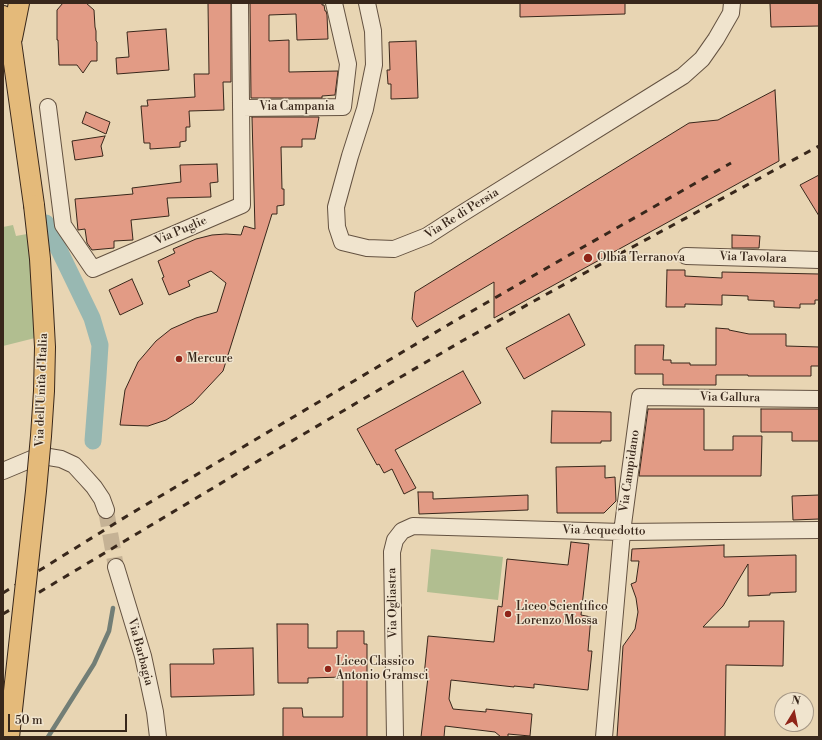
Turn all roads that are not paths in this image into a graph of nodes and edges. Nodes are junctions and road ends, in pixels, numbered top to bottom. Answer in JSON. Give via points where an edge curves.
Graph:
{"nodes":[{"id":1,"x":19,"y":3,"type":"edge"},
{"id":2,"x":240,"y":3,"type":"edge"},
{"id":3,"x":334,"y":3,"type":"edge"},
{"id":4,"x":367,"y":3,"type":"edge"},
{"id":5,"x":732,"y":3,"type":"edge"},
{"id":6,"x":3,"y":16,"type":"edge"},
{"id":7,"x":11,"y":42,"type":"junction"},
{"id":8,"x":48,"y":107,"type":"dead end"},
{"id":9,"x":241,"y":108,"type":"junction"},
{"id":10,"x":686,"y":256,"type":"dead end"},
{"id":11,"x":819,"y":260,"type":"edge"},
{"id":12,"x":640,"y":397,"type":"joint"},
{"id":13,"x":819,"y":399,"type":"edge"},
{"id":14,"x":3,"y":471,"type":"edge"},
{"id":15,"x":106,"y":510,"type":"tunnel mouth"},
{"id":16,"x":819,"y":530,"type":"edge"},
{"id":17,"x":622,"y":532,"type":"junction"},
{"id":18,"x":395,"y":540,"type":"joint"},
{"id":19,"x":116,"y":567,"type":"tunnel mouth"},
{"id":20,"x":9,"y":737,"type":"edge"},
{"id":21,"x":158,"y":737,"type":"edge"},
{"id":22,"x":395,"y":737,"type":"edge"},
{"id":23,"x":604,"y":737,"type":"edge"}],
"edges":[{"from":1,"to":7,"type":"main road","name":"Via dell'Unità d'Italia"},
{"from":2,"to":9,"type":"street","name":"Via Puglie"},
{"from":3,"to":9,"type":"street","name":"Via Campania","via":[[348,64],[343,107]]},
{"from":4,"to":5,"type":"street","name":"Via Re di Persia","via":[[373,31],[374,65],[366,109],[336,207],[337,227],[342,242],[367,248],[394,250],[427,236],[683,76],[702,59],[716,39],[732,13]]},
{"from":6,"to":7,"type":"main road","name":"Via dell'Unità d'Italia"},
{"from":7,"to":20,"type":"main road","name":"Via dell'Unità d'Italia","bridge":true,"via":[[40,259],[45,347],[36,491]]},
{"from":8,"to":9,"type":"street","name":"Via Puglie","via":[[62,225],[93,269],[242,205]]},
{"from":10,"to":11,"type":"street","name":"Via Tavolara"},
{"from":12,"to":13,"type":"street","name":"Via Gallura"},
{"from":12,"to":17,"type":"street","name":"Via Campidano"},
{"from":14,"to":15,"type":"street","via":[[34,458],[61,459],[74,465],[85,477],[102,499]]},
{"from":16,"to":17,"type":"street","name":"Via Acquedotto"},
{"from":17,"to":18,"type":"street","name":"Via Acquedotto","via":[[413,526],[402,531]]},
{"from":17,"to":23,"type":"street","name":"Via Campidano"},
{"from":18,"to":22,"type":"street","name":"Via Ogliastra","via":[[392,552]]},
{"from":19,"to":21,"type":"street","name":"Via Barbagia","via":[[143,656],[156,712]]}]}
